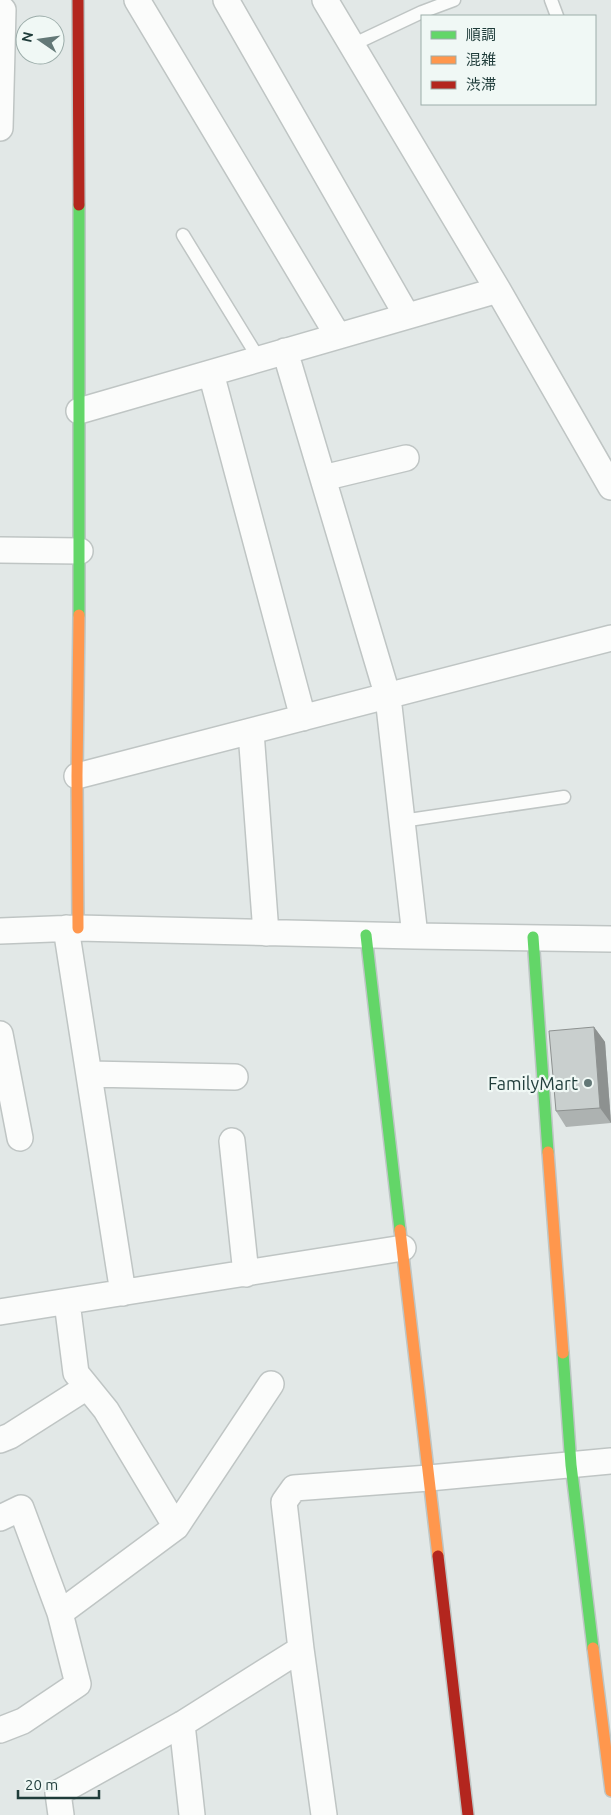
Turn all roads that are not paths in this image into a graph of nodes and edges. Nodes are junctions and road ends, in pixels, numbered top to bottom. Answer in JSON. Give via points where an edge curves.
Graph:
{"nodes":[{"id":1,"x":78,"y":0,"type":"edge"},
{"id":2,"x":137,"y":0,"type":"edge"},
{"id":3,"x":226,"y":0,"type":"edge"},
{"id":4,"x":325,"y":0,"type":"edge"},
{"id":5,"x":454,"y":0,"type":"edge"},
{"id":6,"x":551,"y":0,"type":"edge"},
{"id":7,"x":420,"y":6,"type":"edge"},
{"id":8,"x":0,"y":10,"type":"edge"},
{"id":9,"x":557,"y":15,"type":"edge"},
{"id":10,"x":352,"y":45,"type":"junction"},
{"id":11,"x":0,"y":128,"type":"edge"},
{"id":12,"x":183,"y":235,"type":"dead end"},
{"id":13,"x":498,"y":290,"type":"junction"},
{"id":14,"x":407,"y":316,"type":"junction"},
{"id":15,"x":338,"y":336,"type":"junction"},
{"id":16,"x":285,"y":351,"type":"junction"},
{"id":17,"x":259,"y":358,"type":"junction"},
{"id":18,"x":211,"y":373,"type":"junction"},
{"id":19,"x":79,"y":411,"type":"junction"},
{"id":20,"x":406,"y":458,"type":"dead end"},
{"id":21,"x":323,"y":478,"type":"junction"},
{"id":22,"x":611,"y":487,"type":"edge"},
{"id":23,"x":0,"y":550,"type":"edge"},
{"id":24,"x":80,"y":551,"type":"junction"},
{"id":25,"x":611,"y":638,"type":"edge"},
{"id":26,"x":388,"y":696,"type":"junction"},
{"id":27,"x":303,"y":718,"type":"junction"},
{"id":28,"x":251,"y":732,"type":"junction"},
{"id":29,"x":77,"y":776,"type":"junction"},
{"id":30,"x":564,"y":797,"type":"dead end"},
{"id":31,"x":402,"y":821,"type":"junction"},
{"id":32,"x":72,"y":928,"type":"junction"},
{"id":33,"x":0,"y":931,"type":"edge"},
{"id":34,"x":266,"y":932,"type":"junction"},
{"id":35,"x":366,"y":935,"type":"junction"},
{"id":36,"x":415,"y":936,"type":"junction"},
{"id":37,"x":533,"y":937,"type":"junction"},
{"id":38,"x":611,"y":939,"type":"edge"},
{"id":39,"x":0,"y":1034,"type":"edge"},
{"id":40,"x":88,"y":1074,"type":"junction"},
{"id":41,"x":235,"y":1076,"type":"dead end"},
{"id":42,"x":20,"y":1138,"type":"dead end"},
{"id":43,"x":232,"y":1141,"type":"dead end"},
{"id":44,"x":403,"y":1248,"type":"junction"},
{"id":45,"x":246,"y":1274,"type":"junction"},
{"id":46,"x":123,"y":1293,"type":"junction"},
{"id":47,"x":67,"y":1302,"type":"junction"},
{"id":48,"x":0,"y":1312,"type":"edge"},
{"id":49,"x":271,"y":1384,"type":"dead end"},
{"id":50,"x":87,"y":1386,"type":"junction"},
{"id":51,"x":0,"y":1440,"type":"edge"},
{"id":52,"x":611,"y":1461,"type":"edge"},
{"id":53,"x":571,"y":1465,"type":"junction"},
{"id":54,"x":429,"y":1478,"type":"junction"},
{"id":55,"x":0,"y":1518,"type":"edge"},
{"id":56,"x":176,"y":1527,"type":"junction"},
{"id":57,"x":60,"y":1613,"type":"junction"},
{"id":58,"x":301,"y":1650,"type":"junction"},
{"id":59,"x":182,"y":1724,"type":"junction"},
{"id":60,"x":0,"y":1730,"type":"edge"},
{"id":61,"x":611,"y":1792,"type":"edge"},
{"id":62,"x":61,"y":1815,"type":"edge"},
{"id":63,"x":192,"y":1815,"type":"edge"},
{"id":64,"x":324,"y":1815,"type":"edge"},
{"id":65,"x":468,"y":1815,"type":"edge"}],
"edges":[{"from":1,"to":19,"type":"street"},
{"from":2,"to":15,"type":"street"},
{"from":3,"to":14,"type":"street"},
{"from":4,"to":10,"type":"street"},
{"from":5,"to":7,"type":"lane"},
{"from":6,"to":9,"type":"lane"},
{"from":7,"to":10,"type":"lane"},
{"from":8,"to":11,"type":"street"},
{"from":10,"to":13,"type":"street"},
{"from":12,"to":17,"type":"lane"},
{"from":13,"to":14,"type":"street"},
{"from":13,"to":22,"type":"street"},
{"from":14,"to":15,"type":"street"},
{"from":15,"to":16,"type":"street"},
{"from":16,"to":17,"type":"street"},
{"from":16,"to":21,"type":"street"},
{"from":17,"to":18,"type":"street"},
{"from":18,"to":19,"type":"street"},
{"from":18,"to":27,"type":"street"},
{"from":19,"to":24,"type":"street"},
{"from":20,"to":21,"type":"street"},
{"from":21,"to":26,"type":"street"},
{"from":23,"to":24,"type":"street"},
{"from":24,"to":29,"type":"street"},
{"from":25,"to":26,"type":"street"},
{"from":26,"to":27,"type":"street"},
{"from":26,"to":31,"type":"street"},
{"from":27,"to":28,"type":"street"},
{"from":28,"to":29,"type":"street"},
{"from":28,"to":34,"type":"street"},
{"from":29,"to":32,"type":"street"},
{"from":30,"to":31,"type":"lane"},
{"from":31,"to":36,"type":"street"},
{"from":32,"to":33,"type":"street"},
{"from":32,"to":34,"type":"street"},
{"from":32,"to":40,"type":"street"},
{"from":34,"to":35,"type":"street"},
{"from":35,"to":36,"type":"street"},
{"from":35,"to":44,"type":"street"},
{"from":36,"to":37,"type":"street"},
{"from":37,"to":38,"type":"street"},
{"from":37,"to":53,"type":"street"},
{"from":39,"to":42,"type":"street"},
{"from":40,"to":41,"type":"street"},
{"from":40,"to":46,"type":"street"},
{"from":43,"to":45,"type":"street"},
{"from":44,"to":45,"type":"street"},
{"from":44,"to":54,"type":"street"},
{"from":45,"to":46,"type":"street"},
{"from":46,"to":47,"type":"street"},
{"from":47,"to":48,"type":"street"},
{"from":47,"to":50,"type":"street","via":[[76,1373]]},
{"from":49,"to":56,"type":"street"},
{"from":50,"to":51,"type":"street"},
{"from":50,"to":56,"type":"street","via":[[106,1410]]},
{"from":52,"to":53,"type":"street"},
{"from":53,"to":54,"type":"street"},
{"from":53,"to":61,"type":"street"},
{"from":54,"to":58,"type":"street","via":[[294,1488],[284,1502]]},
{"from":54,"to":65,"type":"street"},
{"from":55,"to":57,"type":"street","via":[[21,1508]]},
{"from":56,"to":57,"type":"street"},
{"from":57,"to":60,"type":"street","via":[[78,1684],[22,1721]]},
{"from":58,"to":59,"type":"street"},
{"from":58,"to":64,"type":"street"},
{"from":59,"to":62,"type":"street","via":[[58,1792]]},
{"from":59,"to":63,"type":"street"}]}
